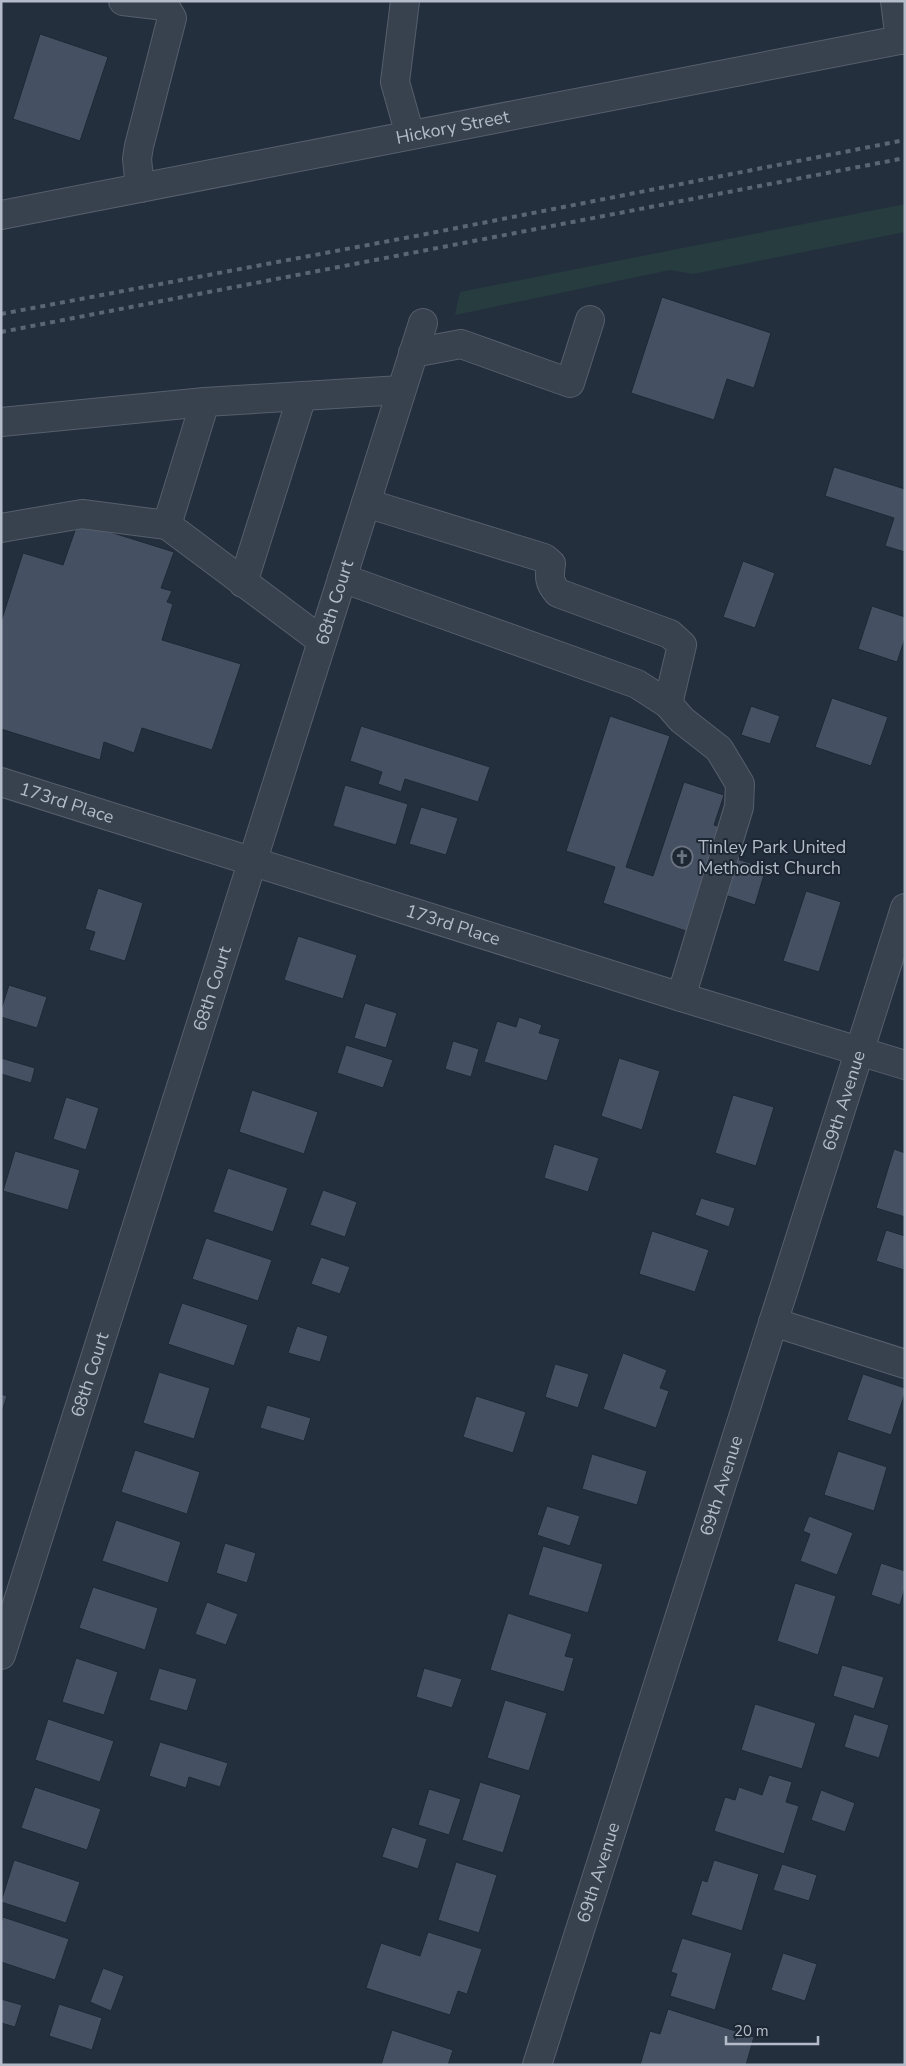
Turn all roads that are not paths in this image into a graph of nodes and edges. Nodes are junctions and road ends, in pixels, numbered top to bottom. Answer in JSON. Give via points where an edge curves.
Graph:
{"nodes":[{"id":1,"x":123,"y":1,"type":"edge"},
{"id":2,"x":405,"y":1,"type":"edge"},
{"id":3,"x":895,"y":1,"type":"edge"},
{"id":4,"x":902,"y":39,"type":"edge"},
{"id":5,"x":410,"y":135,"type":"junction"},
{"id":6,"x":140,"y":188,"type":"junction"},
{"id":7,"x":1,"y":216,"type":"edge"},
{"id":8,"x":590,"y":320,"type":"dead end"},
{"id":9,"x":423,"y":323,"type":"dead end"},
{"id":10,"x":413,"y":353,"type":"junction"},
{"id":11,"x":401,"y":390,"type":"junction"},
{"id":12,"x":302,"y":396,"type":"junction"},
{"id":13,"x":205,"y":402,"type":"junction"},
{"id":14,"x":1,"y":422,"type":"edge"},
{"id":15,"x":366,"y":503,"type":"junction"},
{"id":16,"x":167,"y":525,"type":"junction"},
{"id":17,"x":1,"y":528,"type":"edge"},
{"id":18,"x":342,"y":578,"type":"junction"},
{"id":19,"x":243,"y":583,"type":"junction"},
{"id":20,"x":322,"y":641,"type":"junction"},
{"id":21,"x":668,"y":704,"type":"junction"},
{"id":22,"x":1,"y":782,"type":"edge"},
{"id":23,"x":252,"y":861,"type":"junction"},
{"id":24,"x":905,"y":908,"type":"edge"},
{"id":25,"x":681,"y":997,"type":"junction"},
{"id":26,"x":859,"y":1051,"type":"junction"},
{"id":27,"x":905,"y":1065,"type":"edge"},
{"id":28,"x":773,"y":1322,"type":"junction"},
{"id":29,"x":905,"y":1364,"type":"edge"},
{"id":30,"x":1,"y":1655,"type":"edge"},
{"id":31,"x":537,"y":2065,"type":"edge"}],
"edges":[{"from":1,"to":6,"type":"street","via":[[165,6],[172,18],[139,146]]},
{"from":2,"to":5,"type":"street","via":[[395,82]]},
{"from":3,"to":4,"type":"street"},
{"from":4,"to":5,"type":"street","name":"Hickory Street"},
{"from":5,"to":6,"type":"street","name":"Hickory Street"},
{"from":6,"to":7,"type":"street","name":"Hickory Street"},
{"from":8,"to":10,"type":"street","via":[[570,383],[461,344]]},
{"from":9,"to":10,"type":"street","name":"68th Court"},
{"from":10,"to":11,"type":"street","name":"68th Court"},
{"from":11,"to":12,"type":"street"},
{"from":11,"to":15,"type":"street","name":"68th Court"},
{"from":12,"to":13,"type":"street"},
{"from":12,"to":19,"type":"street"},
{"from":13,"to":14,"type":"street"},
{"from":13,"to":16,"type":"street"},
{"from":15,"to":18,"type":"street","name":"68th Court"},
{"from":15,"to":21,"type":"street","via":[[544,558],[551,564],[551,585],[558,593],[670,634],[682,645]]},
{"from":16,"to":17,"type":"street","via":[[82,514]]},
{"from":16,"to":19,"type":"street"},
{"from":18,"to":20,"type":"street","name":"68th Court"},
{"from":18,"to":21,"type":"street","via":[[637,684]]},
{"from":19,"to":20,"type":"street"},
{"from":20,"to":23,"type":"street","name":"68th Court"},
{"from":21,"to":25,"type":"street","via":[[682,720],[719,749],[740,784],[740,807]]},
{"from":22,"to":23,"type":"street","name":"173rd Place"},
{"from":23,"to":25,"type":"street","name":"173rd Place"},
{"from":23,"to":30,"type":"street","name":"68th Court"},
{"from":24,"to":26,"type":"street","name":"69th Avenue"},
{"from":25,"to":26,"type":"street","name":"173rd Place"},
{"from":26,"to":27,"type":"street","name":"173rd Place"},
{"from":26,"to":28,"type":"street","name":"69th Avenue"},
{"from":28,"to":29,"type":"street"},
{"from":28,"to":31,"type":"street","name":"69th Avenue"}]}
